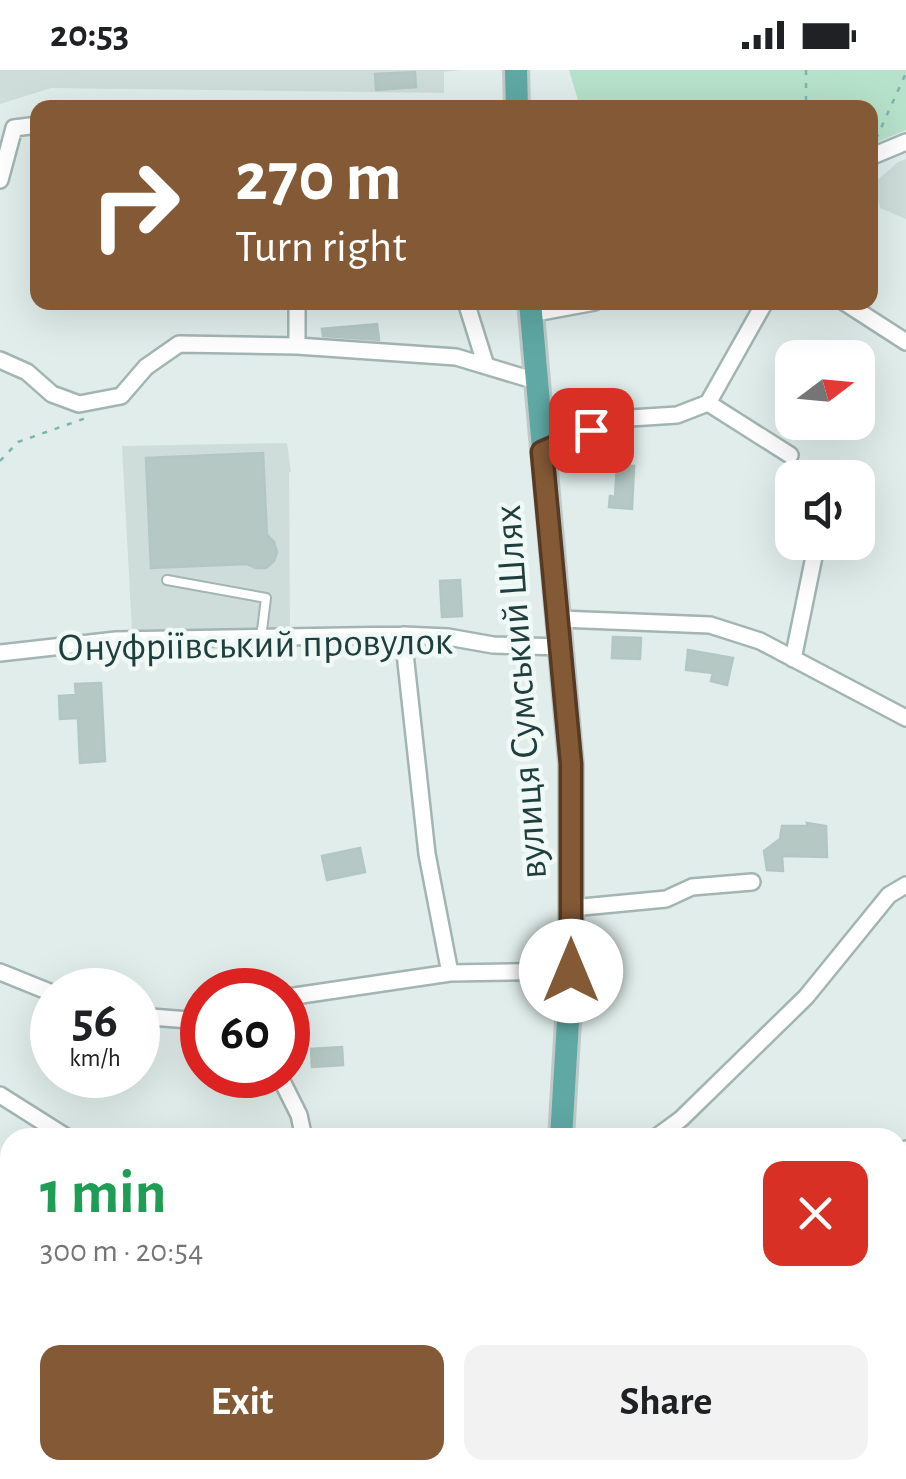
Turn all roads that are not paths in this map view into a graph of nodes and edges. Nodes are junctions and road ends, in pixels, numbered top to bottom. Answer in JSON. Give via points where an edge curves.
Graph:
{"nodes":[{"id":1,"x":516,"y":70,"type":"edge"},
{"id":2,"x":517,"y":100,"type":"edge"},
{"id":3,"x":30,"y":126,"type":"edge"},
{"id":4,"x":906,"y":142,"type":"edge"},
{"id":5,"x":878,"y":154,"type":"edge"},
{"id":6,"x":0,"y":180,"type":"edge"},
{"id":7,"x":297,"y":310,"type":"edge"},
{"id":8,"x":468,"y":310,"type":"edge"},
{"id":9,"x":530,"y":310,"type":"edge"},
{"id":10,"x":760,"y":310,"type":"edge"},
{"id":11,"x":856,"y":310,"type":"edge"},
{"id":12,"x":906,"y":342,"type":"edge"},
{"id":13,"x":297,"y":346,"type":"junction"},
{"id":14,"x":0,"y":360,"type":"edge"},
{"id":15,"x":486,"y":366,"type":"junction"},
{"id":16,"x":536,"y":380,"type":"junction"},
{"id":17,"x":708,"y":403,"type":"junction"},
{"id":18,"x":542,"y":452,"type":"junction"},
{"id":19,"x":790,"y":456,"type":"dead end"},
{"id":20,"x":812,"y":560,"type":"edge"},
{"id":21,"x":167,"y":580,"type":"dead end"},
{"id":22,"x":560,"y":619,"type":"junction"},
{"id":23,"x":261,"y":633,"type":"junction"},
{"id":24,"x":403,"y":635,"type":"junction"},
{"id":25,"x":563,"y":648,"type":"junction"},
{"id":26,"x":4,"y":653,"type":"edge"},
{"id":27,"x":792,"y":659,"type":"junction"},
{"id":28,"x":906,"y":718,"type":"edge"},
{"id":29,"x":752,"y":882,"type":"dead end"},
{"id":30,"x":906,"y":885,"type":"edge"},
{"id":31,"x":572,"y":908,"type":"junction"},
{"id":32,"x":571,"y":971,"type":"junction"},
{"id":33,"x":0,"y":972,"type":"edge"},
{"id":34,"x":450,"y":973,"type":"junction"},
{"id":35,"x":30,"y":985,"type":"edge"},
{"id":36,"x":310,"y":994,"type":"edge"},
{"id":37,"x":0,"y":1095,"type":"edge"},
{"id":38,"x":291,"y":1098,"type":"edge"},
{"id":39,"x":52,"y":1128,"type":"edge"},
{"id":40,"x":302,"y":1128,"type":"edge"},
{"id":41,"x":562,"y":1128,"type":"edge"},
{"id":42,"x":669,"y":1128,"type":"edge"}],
"edges":[{"from":1,"to":2,"type":"main road"},
{"from":3,"to":6,"type":"street","via":[[14,128]]},
{"from":4,"to":5,"type":"street"},
{"from":7,"to":13,"type":"street"},
{"from":8,"to":15,"type":"street"},
{"from":9,"to":16,"type":"main road","name":"вулиця Сумський Шлях"},
{"from":10,"to":17,"type":"street"},
{"from":11,"to":12,"type":"street"},
{"from":13,"to":14,"type":"street","via":[[179,344],[121,396],[79,404]]},
{"from":13,"to":15,"type":"street","via":[[456,357]]},
{"from":15,"to":16,"type":"street"},
{"from":16,"to":18,"type":"main road","name":"вулиця Сумський Шлях"},
{"from":17,"to":18,"type":"street","via":[[677,416],[615,419]]},
{"from":17,"to":19,"type":"street"},
{"from":18,"to":22,"type":"main road","name":"вулиця Сумський Шлях"},
{"from":20,"to":27,"type":"street"},
{"from":21,"to":23,"type":"lane","via":[[266,598]]},
{"from":22,"to":25,"type":"main road","name":"вулиця Сумський Шлях"},
{"from":22,"to":27,"type":"street","via":[[710,625]]},
{"from":23,"to":24,"type":"street","name":"Онуфріївський провулок"},
{"from":23,"to":26,"type":"street","name":"Онуфріївський провулок"},
{"from":24,"to":25,"type":"street","name":"Онуфріївський провулок"},
{"from":24,"to":34,"type":"street","via":[[427,854]]},
{"from":25,"to":31,"type":"main road","name":"вулиця Сумський Шлях"},
{"from":27,"to":28,"type":"street"},
{"from":29,"to":31,"type":"street"},
{"from":30,"to":42,"type":"street","via":[[889,895],[806,997]]},
{"from":31,"to":32,"type":"main road","name":"вулиця Сумський Шлях"},
{"from":32,"to":34,"type":"street"},
{"from":32,"to":41,"type":"main road","name":"вулиця Сумський Шлях"},
{"from":33,"to":35,"type":"street"},
{"from":34,"to":36,"type":"street"},
{"from":37,"to":39,"type":"street"},
{"from":38,"to":40,"type":"street"}]}
